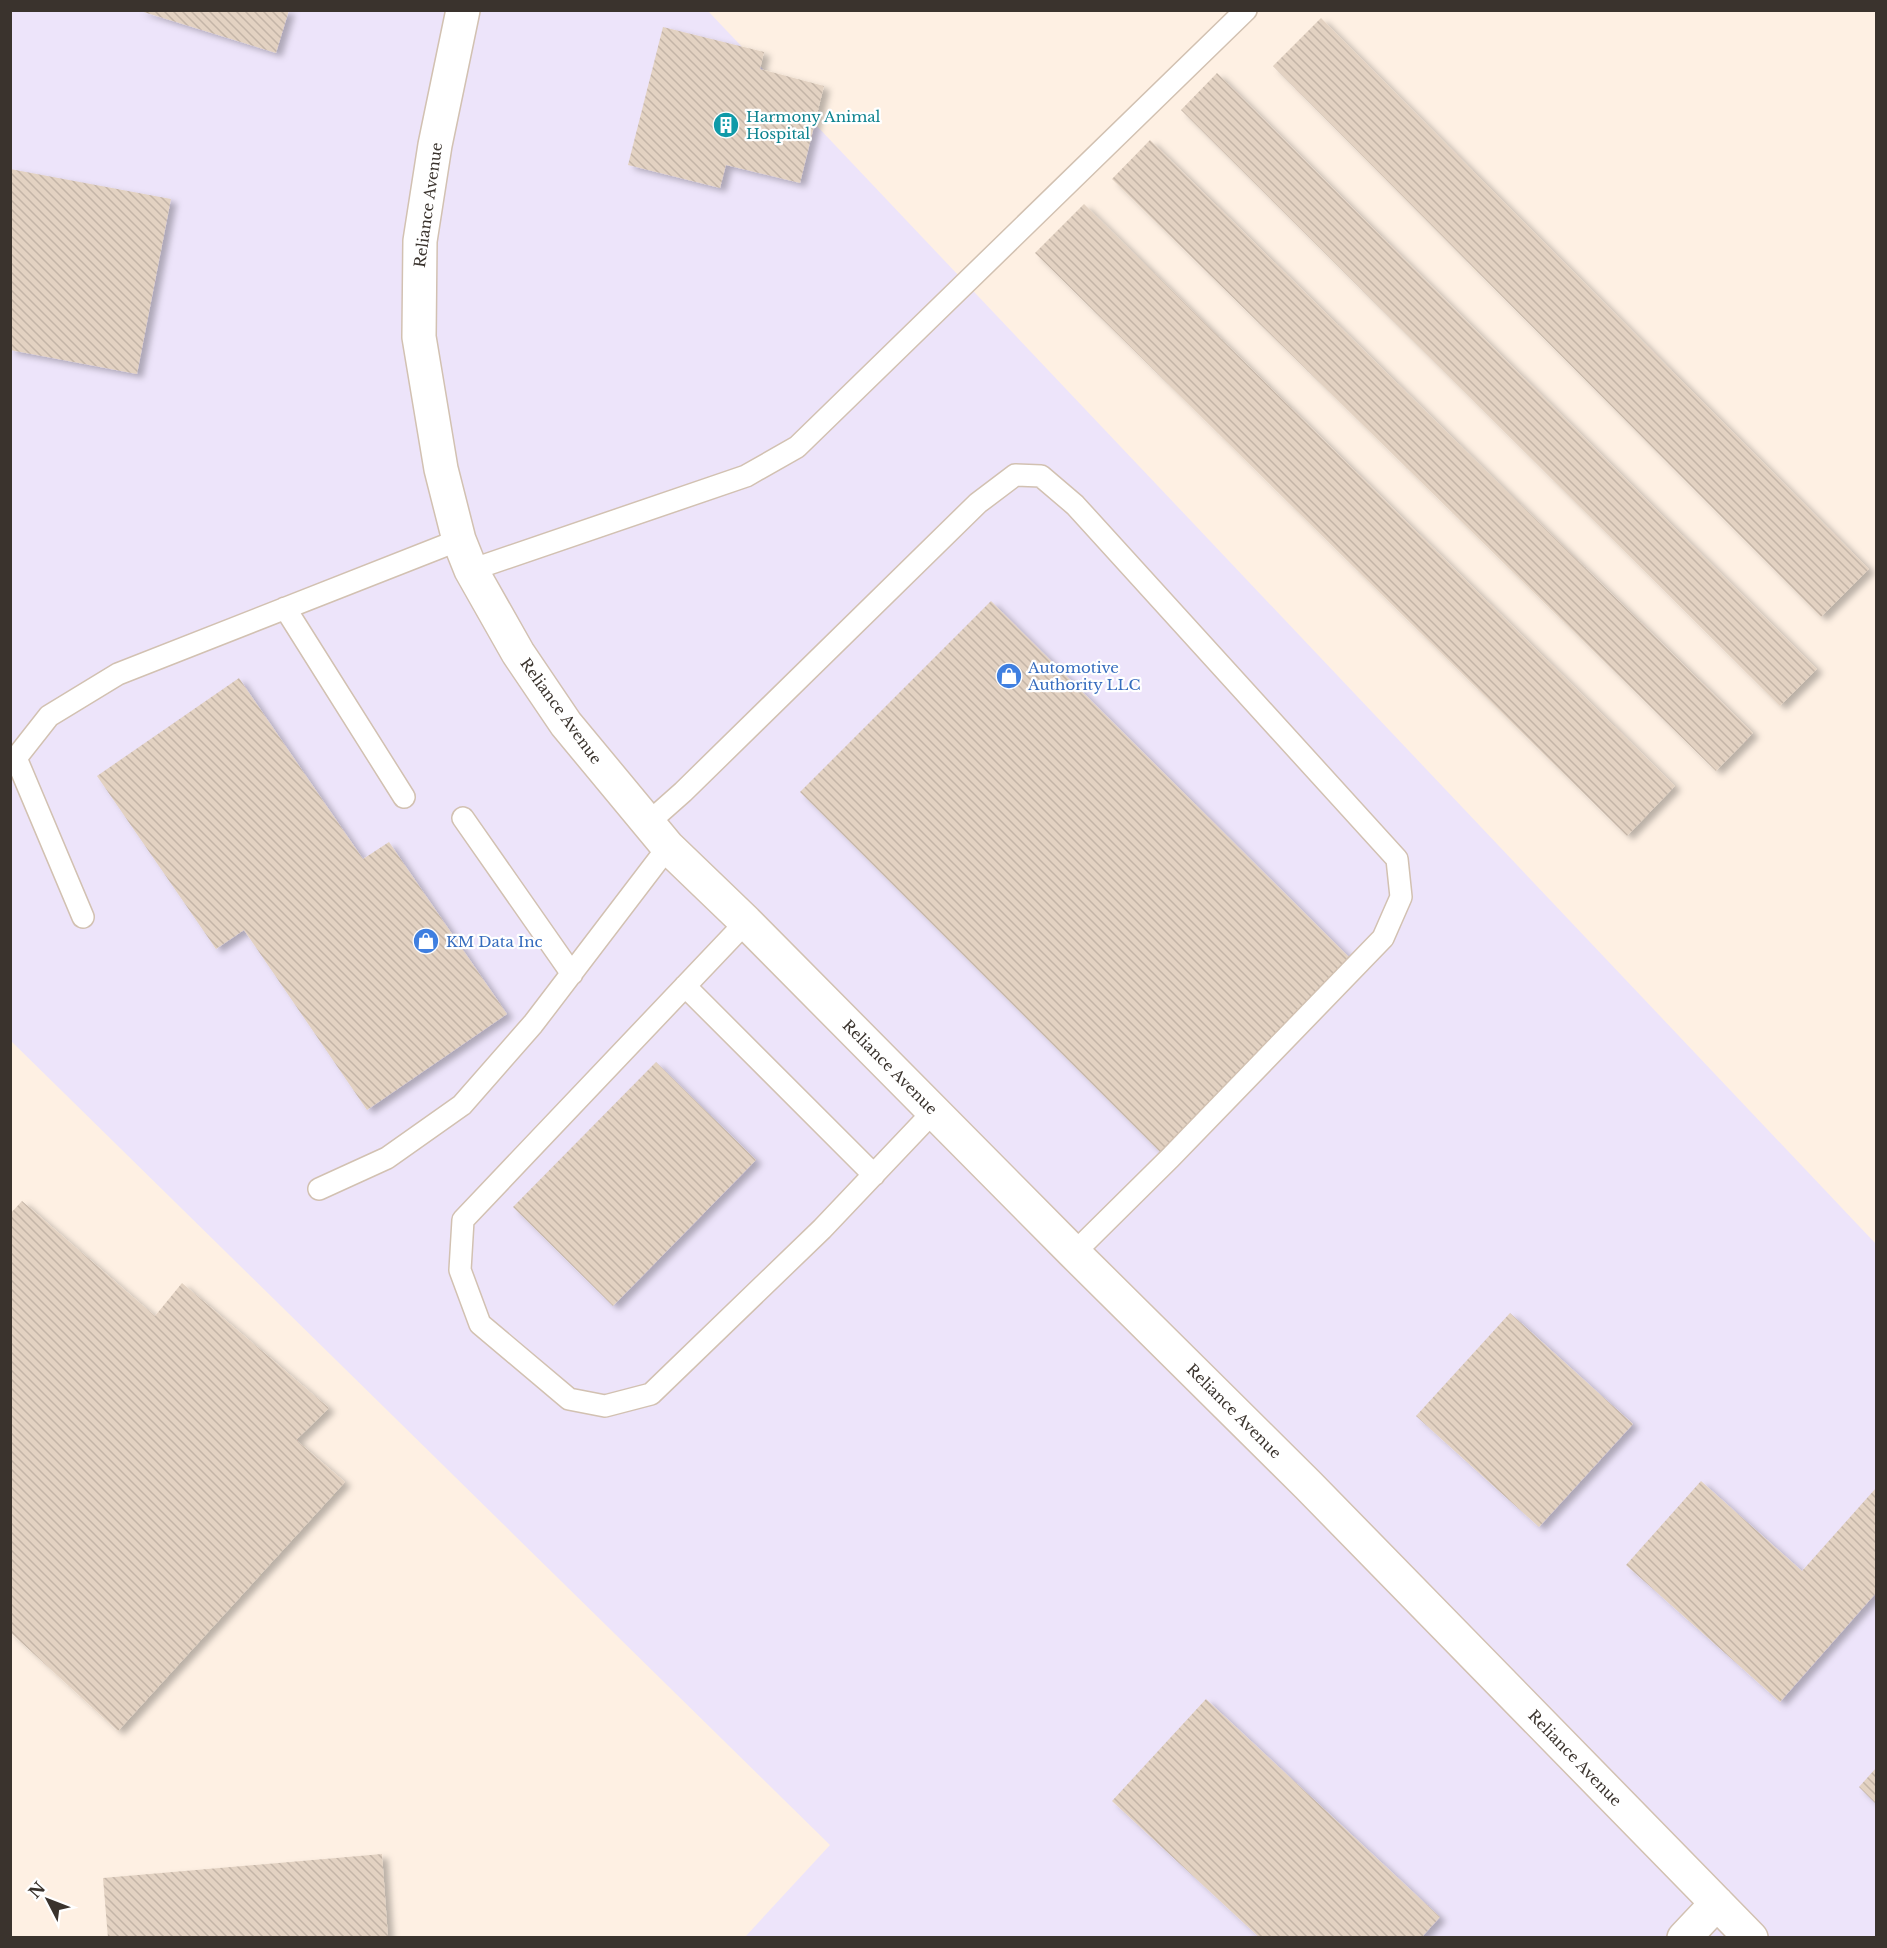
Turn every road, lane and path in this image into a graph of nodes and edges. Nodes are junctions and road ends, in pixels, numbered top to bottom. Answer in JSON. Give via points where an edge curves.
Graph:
{"nodes":[{"id":1,"x":463,"y":10,"type":"edge"},
{"id":2,"x":1246,"y":10,"type":"edge"},
{"id":3,"x":459,"y":540,"type":"junction"},
{"id":4,"x":471,"y":570,"type":"junction"},
{"id":5,"x":285,"y":608,"type":"junction"},
{"id":6,"x":405,"y":797,"type":"dead end"},
{"id":7,"x":463,"y":818,"type":"dead end"},
{"id":8,"x":658,"y":835,"type":"junction"},
{"id":9,"x":82,"y":917,"type":"dead end"},
{"id":10,"x":746,"y":922,"type":"junction"},
{"id":11,"x":572,"y":974,"type":"junction"},
{"id":12,"x":685,"y":986,"type":"junction"},
{"id":13,"x":934,"y":1112,"type":"junction"},
{"id":14,"x":874,"y":1174,"type":"junction"},
{"id":15,"x":319,"y":1189,"type":"dead end"},
{"id":16,"x":1074,"y":1253,"type":"junction"},
{"id":17,"x":1717,"y":1903,"type":"junction"},
{"id":18,"x":1684,"y":1938,"type":"edge"},
{"id":19,"x":1751,"y":1938,"type":"edge"}],
"edges":[{"from":1,"to":3,"type":"street","name":"Reliance Avenue","via":[[435,145],[420,241],[418,292],[426,390]]},
{"from":2,"to":4,"type":"lane","via":[[797,447],[746,476]]},
{"from":3,"to":4,"type":"street","name":"Reliance Avenue"},
{"from":3,"to":5,"type":"lane"},
{"from":4,"to":8,"type":"street","name":"Reliance Avenue","via":[[518,653],[566,724]]},
{"from":5,"to":6,"type":"lane"},
{"from":5,"to":9,"type":"lane","via":[[118,674],[49,716],[16,758]]},
{"from":7,"to":11,"type":"lane"},
{"from":8,"to":10,"type":"street","name":"Reliance Avenue"},
{"from":8,"to":11,"type":"lane"},
{"from":8,"to":16,"type":"lane","via":[[682,792],[978,503],[1015,475],[1041,476],[1075,505],[1397,859],[1401,897],[1383,938]]},
{"from":10,"to":12,"type":"lane"},
{"from":10,"to":13,"type":"street","name":"Reliance Avenue"},
{"from":11,"to":15,"type":"lane","via":[[462,1105],[387,1158]]},
{"from":12,"to":14,"type":"lane"},
{"from":12,"to":14,"type":"lane","via":[[463,1220],[460,1270],[480,1324],[569,1399],[605,1406],[651,1394]]},
{"from":13,"to":14,"type":"lane"},
{"from":13,"to":16,"type":"street","name":"Reliance Avenue"},
{"from":16,"to":17,"type":"street","name":"Reliance Avenue","via":[[1308,1485]]},
{"from":17,"to":18,"type":"street"},
{"from":17,"to":19,"type":"street","name":"Reliance Avenue"}]}
